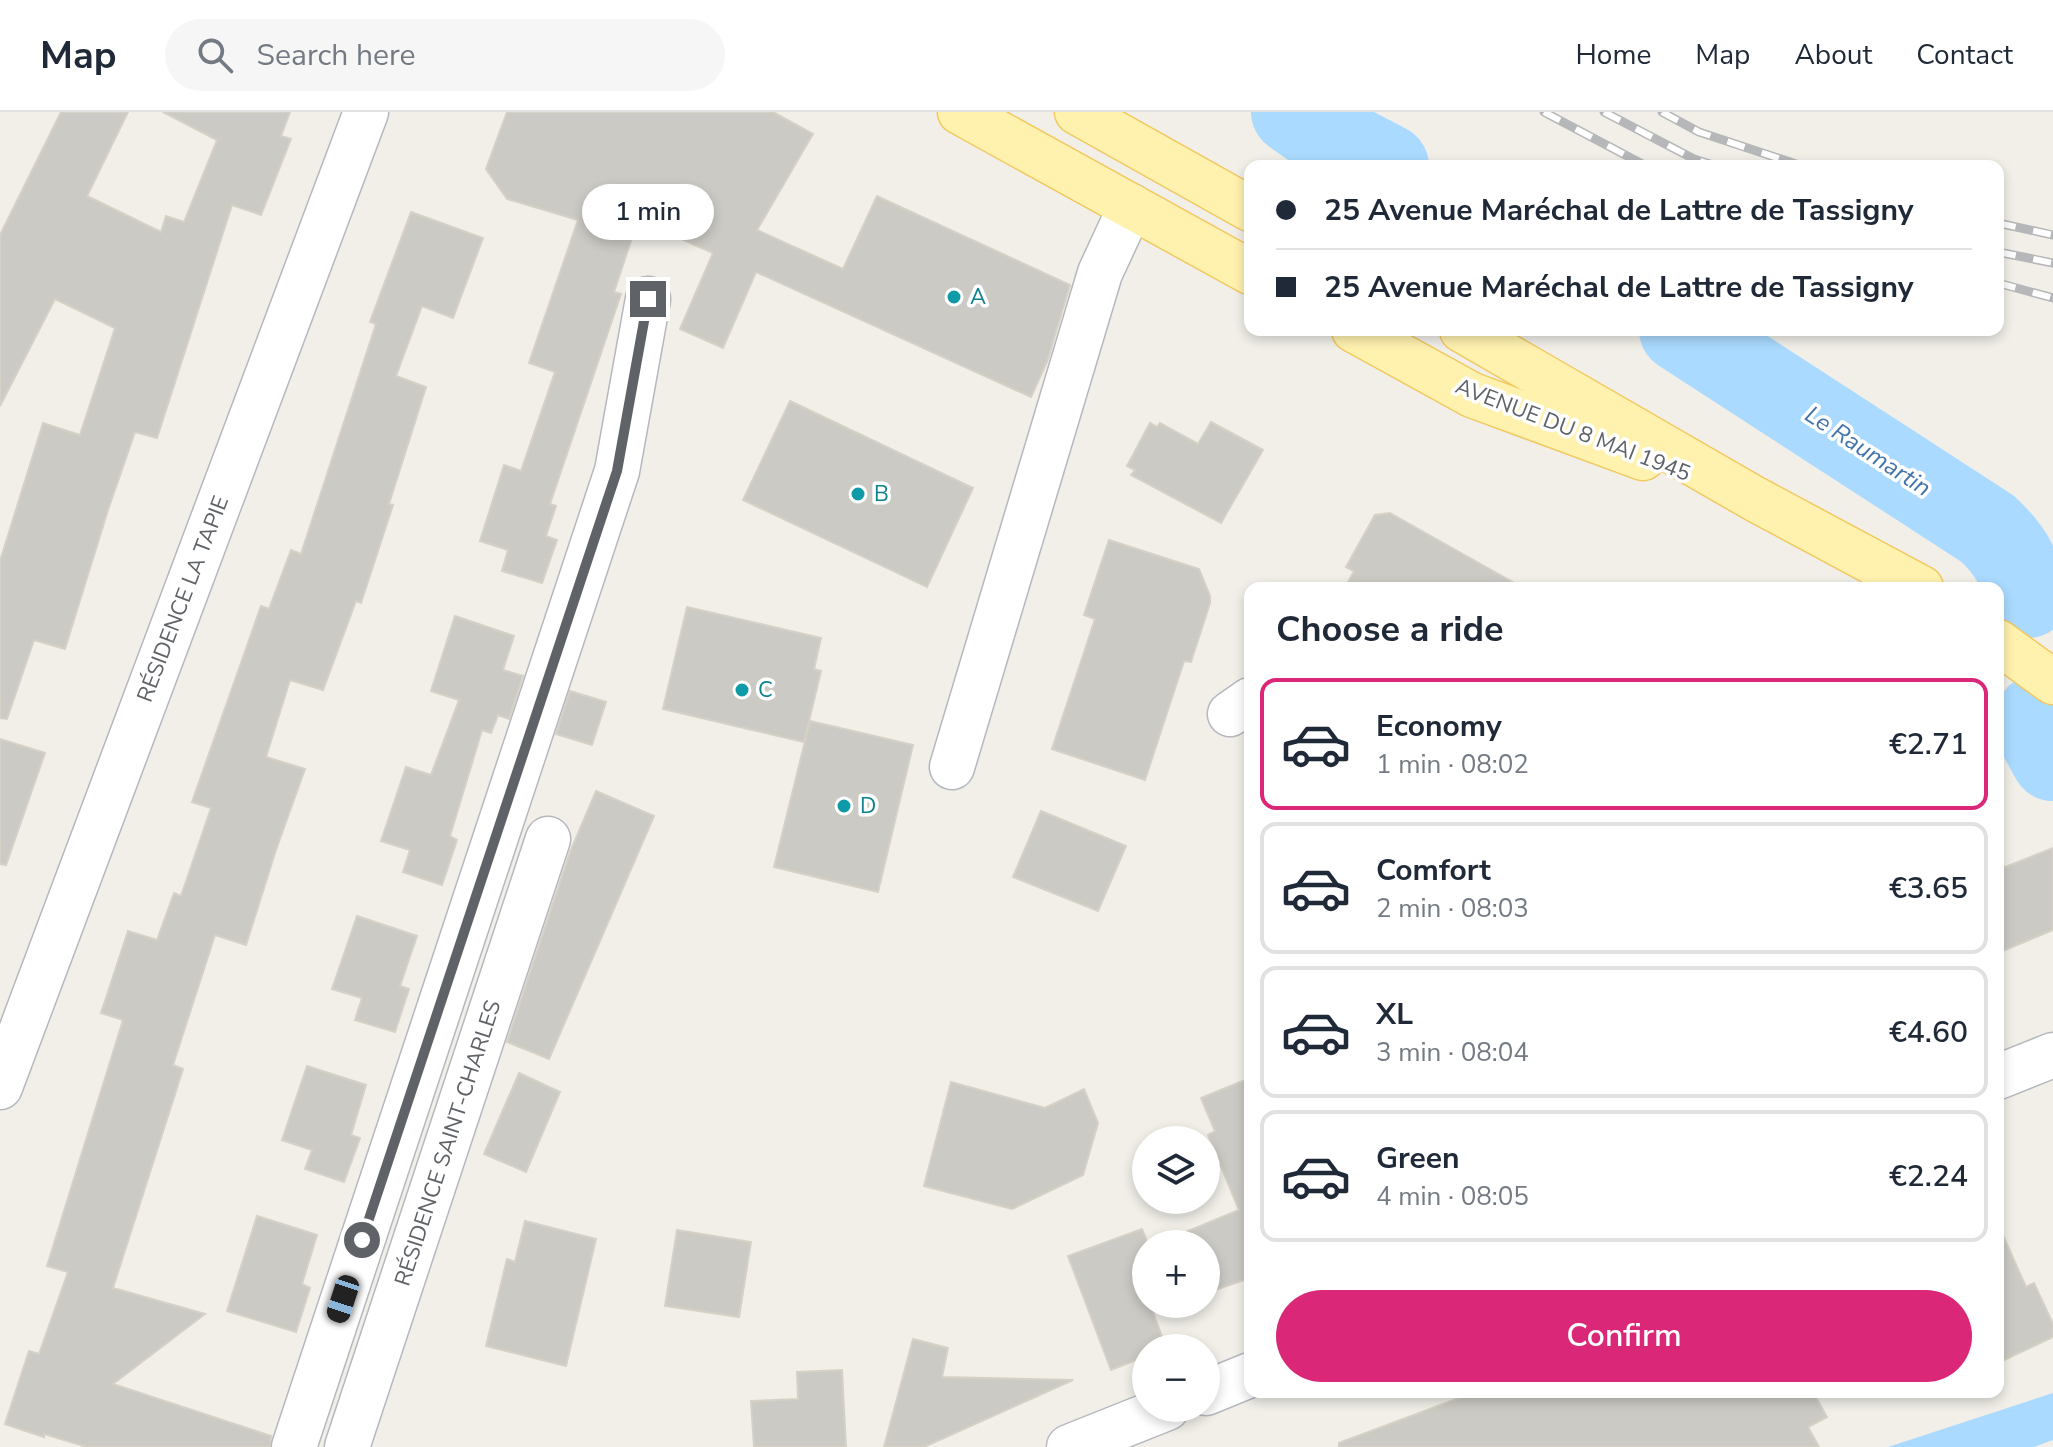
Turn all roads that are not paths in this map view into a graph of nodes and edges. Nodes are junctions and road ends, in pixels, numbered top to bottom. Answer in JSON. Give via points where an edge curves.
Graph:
{"nodes":[{"id":1,"x":366,"y":112,"type":"edge"},
{"id":2,"x":960,"y":112,"type":"edge"},
{"id":3,"x":1077,"y":112,"type":"edge"},
{"id":4,"x":1131,"y":206,"type":"junction"},
{"id":5,"x":1244,"y":206,"type":"edge"},
{"id":6,"x":1244,"y":269,"type":"edge"},
{"id":7,"x":648,"y":299,"type":"dead end"},
{"id":8,"x":1365,"y":336,"type":"edge"},
{"id":9,"x":1472,"y":336,"type":"edge"},
{"id":10,"x":1755,"y":499,"type":"junction"},
{"id":11,"x":1910,"y":582,"type":"edge"},
{"id":12,"x":2004,"y":632,"type":"edge"},
{"id":13,"x":2004,"y":646,"type":"edge"},
{"id":14,"x":2053,"y":659,"type":"edge"},
{"id":15,"x":2053,"y":682,"type":"edge"},
{"id":16,"x":952,"y":767,"type":"dead end"},
{"id":17,"x":548,"y":839,"type":"dead end"},
{"id":18,"x":2053,"y":1055,"type":"edge"},
{"id":19,"x":2004,"y":1075,"type":"edge"},
{"id":20,"x":0,"y":1087,"type":"edge"},
{"id":21,"x":1244,"y":1377,"type":"edge"},
{"id":22,"x":1220,"y":1387,"type":"edge"},
{"id":23,"x":1132,"y":1422,"type":"edge"},
{"id":24,"x":294,"y":1447,"type":"edge"},
{"id":25,"x":347,"y":1447,"type":"edge"},
{"id":26,"x":1069,"y":1447,"type":"edge"}],
"edges":[{"from":1,"to":20,"type":"street","name":"RÉSIDENCE LA TAPIE"},
{"from":2,"to":4,"type":"main road"},
{"from":3,"to":5,"type":"main road"},
{"from":4,"to":6,"type":"main road"},
{"from":4,"to":16,"type":"street","via":[[1100,273]]},
{"from":7,"to":24,"type":"street","via":[[617,471]]},
{"from":8,"to":10,"type":"main road","name":"AVENUE DU 8 MAI 1945","via":[[1472,395]]},
{"from":9,"to":10,"type":"main road","name":"AVENUE DU 8 MAI 1945"},
{"from":10,"to":11,"type":"main road","name":"AVENUE DU 8 MAI 1945"},
{"from":12,"to":14,"type":"main road"},
{"from":13,"to":15,"type":"main road"},
{"from":17,"to":25,"type":"street","name":"RÉSIDENCE SAINT-CHARLES"},
{"from":18,"to":19,"type":"street"},
{"from":21,"to":22,"type":"street"},
{"from":23,"to":26,"type":"street"}]}
